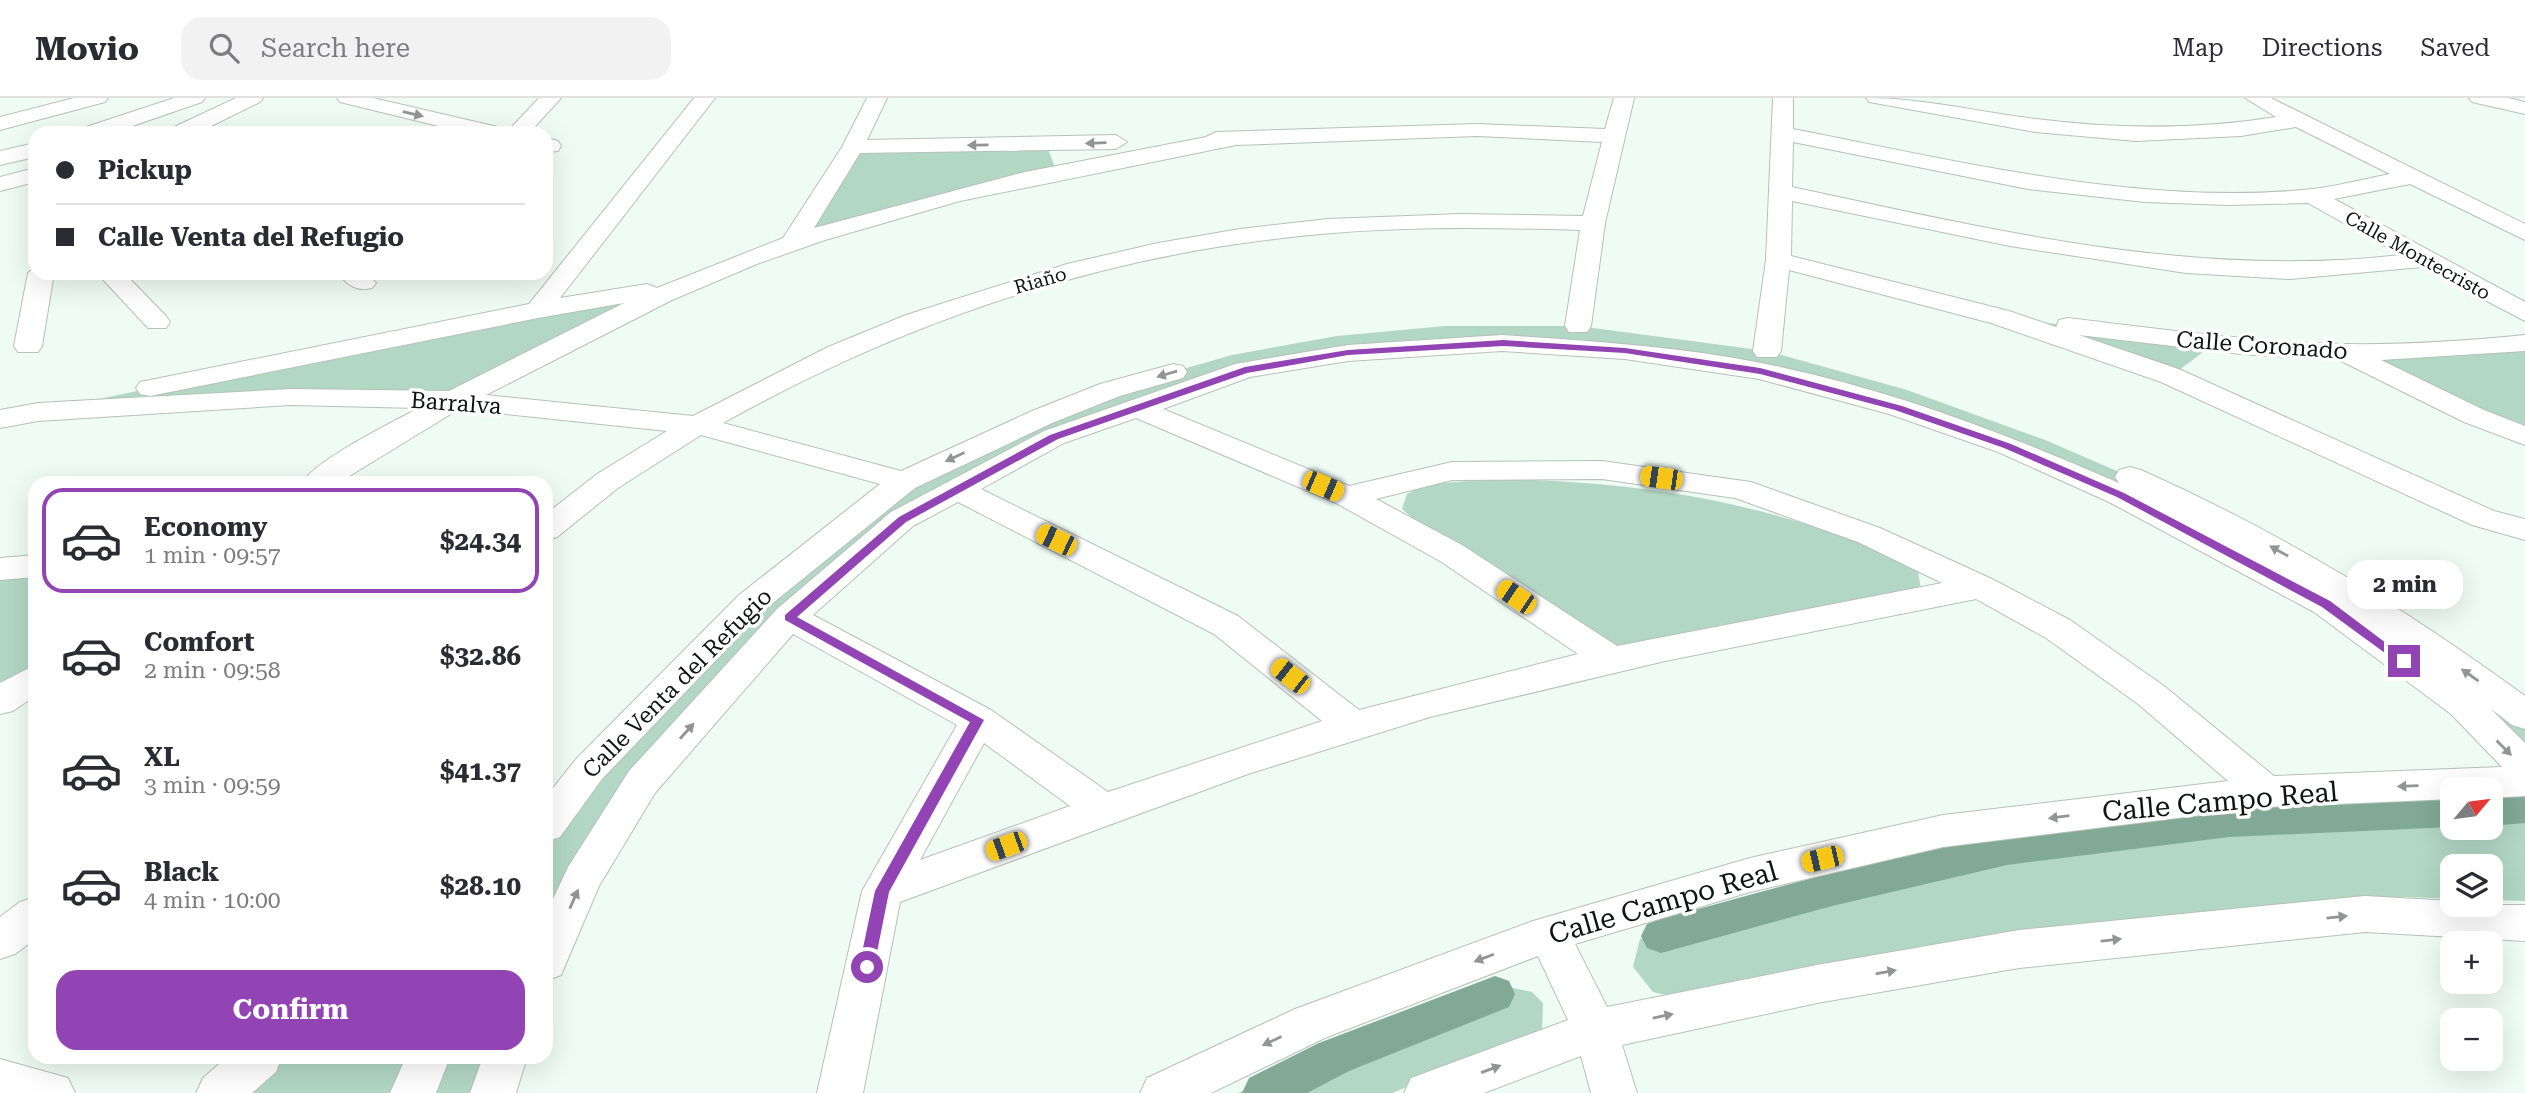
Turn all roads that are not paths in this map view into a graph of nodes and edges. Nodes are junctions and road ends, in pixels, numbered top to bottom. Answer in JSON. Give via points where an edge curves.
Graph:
{"nodes":[{"id":1,"x":4,"y":98,"type":"edge"},
{"id":2,"x":97,"y":98,"type":"edge"},
{"id":3,"x":195,"y":98,"type":"edge"},
{"id":4,"x":253,"y":98,"type":"edge"},
{"id":5,"x":347,"y":98,"type":"edge"},
{"id":6,"x":551,"y":98,"type":"edge"},
{"id":7,"x":705,"y":98,"type":"edge"},
{"id":8,"x":877,"y":98,"type":"edge"},
{"id":9,"x":1624,"y":98,"type":"edge"},
{"id":10,"x":1783,"y":98,"type":"edge"},
{"id":11,"x":1876,"y":98,"type":"edge"},
{"id":12,"x":2255,"y":98,"type":"edge"},
{"id":13,"x":2479,"y":98,"type":"edge"},
{"id":14,"x":2525,"y":108,"type":"edge"},
{"id":15,"x":0,"y":109,"type":"edge"},
{"id":16,"x":2297,"y":120,"type":"junction"},
{"id":17,"x":0,"y":124,"type":"edge"},
{"id":18,"x":111,"y":126,"type":"edge"},
{"id":19,"x":195,"y":126,"type":"edge"},
{"id":20,"x":465,"y":126,"type":"edge"},
{"id":21,"x":524,"y":126,"type":"edge"},
{"id":22,"x":1782,"y":132,"type":"junction"},
{"id":23,"x":1613,"y":136,"type":"junction"},
{"id":24,"x":1238,"y":138,"type":"junction"},
{"id":25,"x":1046,"y":144,"type":"junction"},
{"id":26,"x":853,"y":148,"type":"junction"},
{"id":27,"x":28,"y":152,"type":"edge"},
{"id":28,"x":0,"y":158,"type":"edge"},
{"id":29,"x":1056,"y":170,"type":"junction"},
{"id":30,"x":28,"y":177,"type":"edge"},
{"id":31,"x":2412,"y":177,"type":"junction"},
{"id":32,"x":0,"y":184,"type":"edge"},
{"id":33,"x":1779,"y":191,"type":"junction"},
{"id":34,"x":2312,"y":196,"type":"junction"},
{"id":35,"x":1592,"y":223,"type":"junction"},
{"id":36,"x":2525,"y":233,"type":"edge"},
{"id":37,"x":792,"y":243,"type":"junction"},
{"id":38,"x":2425,"y":259,"type":"junction"},
{"id":39,"x":1778,"y":260,"type":"junction"},
{"id":40,"x":40,"y":280,"type":"edge"},
{"id":41,"x":117,"y":280,"type":"edge"},
{"id":42,"x":681,"y":286,"type":"junction"},
{"id":43,"x":538,"y":310,"type":"junction"},
{"id":44,"x":2525,"y":313,"type":"edge"},
{"id":45,"x":2000,"y":317,"type":"junction"},
{"id":46,"x":157,"y":322,"type":"dead end"},
{"id":47,"x":1578,"y":326,"type":"junction"},
{"id":48,"x":2525,"y":343,"type":"edge"},
{"id":49,"x":2214,"y":344,"type":"junction"},
{"id":50,"x":28,"y":346,"type":"dead end"},
{"id":51,"x":1767,"y":351,"type":"junction"},
{"id":52,"x":2344,"y":352,"type":"junction"},
{"id":53,"x":307,"y":355,"type":"junction"},
{"id":54,"x":2171,"y":376,"type":"junction"},
{"id":55,"x":291,"y":397,"type":"junction"},
{"id":56,"x":453,"y":400,"type":"junction"},
{"id":57,"x":1134,"y":407,"type":"junction"},
{"id":58,"x":38,"y":412,"type":"junction"},
{"id":59,"x":0,"y":419,"type":"edge"},
{"id":60,"x":698,"y":425,"type":"junction"},
{"id":61,"x":2525,"y":436,"type":"edge"},
{"id":62,"x":328,"y":476,"type":"edge"},
{"id":63,"x":904,"y":481,"type":"junction"},
{"id":64,"x":955,"y":488,"type":"junction"},
{"id":65,"x":1347,"y":496,"type":"junction"},
{"id":66,"x":2483,"y":517,"type":"junction"},
{"id":67,"x":553,"y":524,"type":"edge"},
{"id":68,"x":2525,"y":530,"type":"edge"},
{"id":69,"x":2525,"y":544,"type":"edge"},
{"id":70,"x":28,"y":567,"type":"edge"},
{"id":71,"x":0,"y":569,"type":"edge"},
{"id":72,"x":1980,"y":587,"type":"junction"},
{"id":73,"x":789,"y":617,"type":"junction"},
{"id":74,"x":1609,"y":658,"type":"junction"},
{"id":75,"x":28,"y":683,"type":"edge"},
{"id":76,"x":0,"y":701,"type":"edge"},
{"id":77,"x":2525,"y":715,"type":"edge"},
{"id":78,"x":978,"y":720,"type":"junction"},
{"id":79,"x":1353,"y":726,"type":"junction"},
{"id":80,"x":2525,"y":767,"type":"edge"},
{"id":81,"x":589,"y":769,"type":"junction"},
{"id":82,"x":2525,"y":781,"type":"edge"},
{"id":83,"x":642,"y":782,"type":"junction"},
{"id":84,"x":2266,"y":792,"type":"junction"},
{"id":85,"x":553,"y":800,"type":"edge"},
{"id":86,"x":1105,"y":810,"type":"junction"},
{"id":87,"x":553,"y":817,"type":"edge"},
{"id":88,"x":882,"y":891,"type":"junction"},
{"id":89,"x":28,"y":920,"type":"edge"},
{"id":90,"x":2525,"y":923,"type":"edge"},
{"id":91,"x":1548,"y":934,"type":"junction"},
{"id":92,"x":0,"y":941,"type":"edge"},
{"id":93,"x":553,"y":946,"type":"edge"},
{"id":94,"x":1596,"y":1030,"type":"junction"},
{"id":95,"x":252,"y":1064,"type":"edge"},
{"id":96,"x":425,"y":1064,"type":"edge"},
{"id":97,"x":503,"y":1064,"type":"edge"},
{"id":98,"x":0,"y":1081,"type":"edge"},
{"id":99,"x":52,"y":1093,"type":"edge"},
{"id":100,"x":219,"y":1093,"type":"edge"},
{"id":101,"x":413,"y":1093,"type":"edge"},
{"id":102,"x":493,"y":1093,"type":"edge"},
{"id":103,"x":840,"y":1093,"type":"edge"},
{"id":104,"x":1163,"y":1093,"type":"edge"},
{"id":105,"x":1427,"y":1093,"type":"edge"},
{"id":106,"x":1614,"y":1093,"type":"edge"}],
"edges":[{"from":1,"to":15,"type":"street"},
{"from":2,"to":17,"type":"street"},
{"from":3,"to":18,"type":"street"},
{"from":4,"to":19,"type":"street"},
{"from":5,"to":20,"type":"street","one_way":true},
{"from":6,"to":21,"type":"street"},
{"from":7,"to":43,"type":"street"},
{"from":8,"to":26,"type":"street"},
{"from":9,"to":23,"type":"street"},
{"from":10,"to":22,"type":"street"},
{"from":11,"to":16,"type":"street","via":[[2085,133],[2164,136],[2245,130]]},
{"from":12,"to":16,"type":"street"},
{"from":13,"to":14,"type":"street"},
{"from":16,"to":31,"type":"street"},
{"from":22,"to":33,"type":"street"},
{"from":22,"to":34,"type":"street","via":[[2028,182],[2145,195]]},
{"from":23,"to":24,"type":"street","via":[[1477,130]]},
{"from":23,"to":35,"type":"street"},
{"from":24,"to":25,"type":"street","one_way":true},
{"from":24,"to":29,"type":"street"},
{"from":25,"to":26,"type":"street","one_way":true},
{"from":25,"to":29,"type":"street"},
{"from":26,"to":37,"type":"street"},
{"from":27,"to":28,"type":"street"},
{"from":29,"to":37,"type":"street"},
{"from":30,"to":32,"type":"street"},
{"from":31,"to":34,"type":"street"},
{"from":31,"to":36,"type":"street"},
{"from":33,"to":38,"type":"street","via":[[1999,238],[2246,270],[2353,269]]},
{"from":33,"to":39,"type":"street"},
{"from":34,"to":38,"type":"street","name":"Calle Montecristo"},
{"from":35,"to":47,"type":"street"},
{"from":35,"to":60,"type":"street","name":"Riaño","via":[[1475,219],[1361,224],[1240,236],[1082,269],[963,303],[835,353]]},
{"from":37,"to":42,"type":"street"},
{"from":38,"to":44,"type":"street","name":"Calle Montecristo"},
{"from":39,"to":45,"type":"street"},
{"from":39,"to":51,"type":"street"},
{"from":40,"to":50,"type":"street"},
{"from":41,"to":46,"type":"street"},
{"from":42,"to":43,"type":"street"},
{"from":42,"to":56,"type":"street"},
{"from":43,"to":53,"type":"street"},
{"from":45,"to":49,"type":"street","name":"Calle Coronado"},
{"from":45,"to":54,"type":"street"},
{"from":47,"to":51,"type":"street","name":"Calle Venta del Refugio"},
{"from":47,"to":63,"type":"street","name":"Calle Venta del Refugio","one_way":true,"via":[[1446,326],[1338,336],[1233,355],[1110,390]]},
{"from":48,"to":52,"type":"street","name":"Calle Coronado"},
{"from":49,"to":52,"type":"street","name":"Calle Coronado"},
{"from":49,"to":54,"type":"street"},
{"from":77,"to":51,"type":"street","name":"Calle Venta del Refugio","one_way":true,"via":[[2344,587],[2189,502],[2045,440],[1908,390]]},
{"from":52,"to":61,"type":"street"},
{"from":53,"to":55,"type":"street"},
{"from":53,"to":58,"type":"street"},
{"from":54,"to":66,"type":"street"},
{"from":55,"to":56,"type":"street","name":"Barralva"},
{"from":55,"to":58,"type":"street","name":"Barralva"},
{"from":56,"to":60,"type":"street","name":"Barralva"},
{"from":56,"to":62,"type":"street"},
{"from":57,"to":64,"type":"street","name":"Calle Venta del Refugio","via":[[1054,437]]},
{"from":57,"to":65,"type":"street"},
{"from":57,"to":80,"type":"street","name":"Calle Venta del Refugio","one_way":true,"via":[[1245,370],[1348,353],[1490,344],[1625,351],[1760,371],[1899,408],[2008,446],[2120,495],[2226,549],[2326,604],[2453,696]]},
{"from":58,"to":59,"type":"street","name":"Barralva"},
{"from":60,"to":63,"type":"street","name":"Barralva"},
{"from":60,"to":67,"type":"street","name":"Riaño","via":[[616,475]]},
{"from":63,"to":81,"type":"street","name":"Calle Venta del Refugio","via":[[751,603]]},
{"from":64,"to":73,"type":"street","name":"Calle Venta del Refugio","via":[[902,519]]},
{"from":64,"to":79,"type":"street","via":[[1226,625]]},
{"from":65,"to":72,"type":"street","via":[[1452,471],[1602,470],[1727,487],[1870,535]]},
{"from":65,"to":74,"type":"street","via":[[1451,553]]},
{"from":66,"to":68,"type":"street"},
{"from":66,"to":69,"type":"street"},
{"from":70,"to":71,"type":"street"},
{"from":72,"to":74,"type":"street"},
{"from":72,"to":84,"type":"street","via":[[2058,629],[2151,695]]},
{"from":73,"to":78,"type":"street"},
{"from":83,"to":73,"type":"street","name":"Calle Venta del Refugio","one_way":true},
{"from":74,"to":79,"type":"street"},
{"from":75,"to":76,"type":"street"},
{"from":78,"to":86,"type":"street"},
{"from":78,"to":88,"type":"street"},
{"from":79,"to":86,"type":"street"},
{"from":81,"to":83,"type":"street"},
{"from":81,"to":85,"type":"street"},
{"from":81,"to":87,"type":"street","name":"Calle Venta del Refugio"},
{"from":82,"to":84,"type":"street","name":"Calle Campo Real","one_way":true},
{"from":93,"to":83,"type":"street","name":"Calle Venta del Refugio","one_way":true,"via":[[582,879]]},
{"from":84,"to":91,"type":"street","name":"Calle Campo Real","one_way":true,"via":[[1942,831],[1750,875]]},
{"from":86,"to":88,"type":"street"},
{"from":88,"to":103,"type":"street"},
{"from":89,"to":92,"type":"street"},
{"from":94,"to":90,"type":"street","one_way":true,"via":[[1816,984],[2019,949],[2365,914]]},
{"from":91,"to":94,"type":"street"},
{"from":91,"to":104,"type":"street","name":"Calle Campo Real","one_way":true,"via":[[1311,1023]]},
{"from":105,"to":94,"type":"street","one_way":true},
{"from":94,"to":106,"type":"street"},
{"from":95,"to":100,"type":"street"},
{"from":96,"to":101,"type":"street"},
{"from":97,"to":102,"type":"street"},
{"from":98,"to":99,"type":"street"}]}
